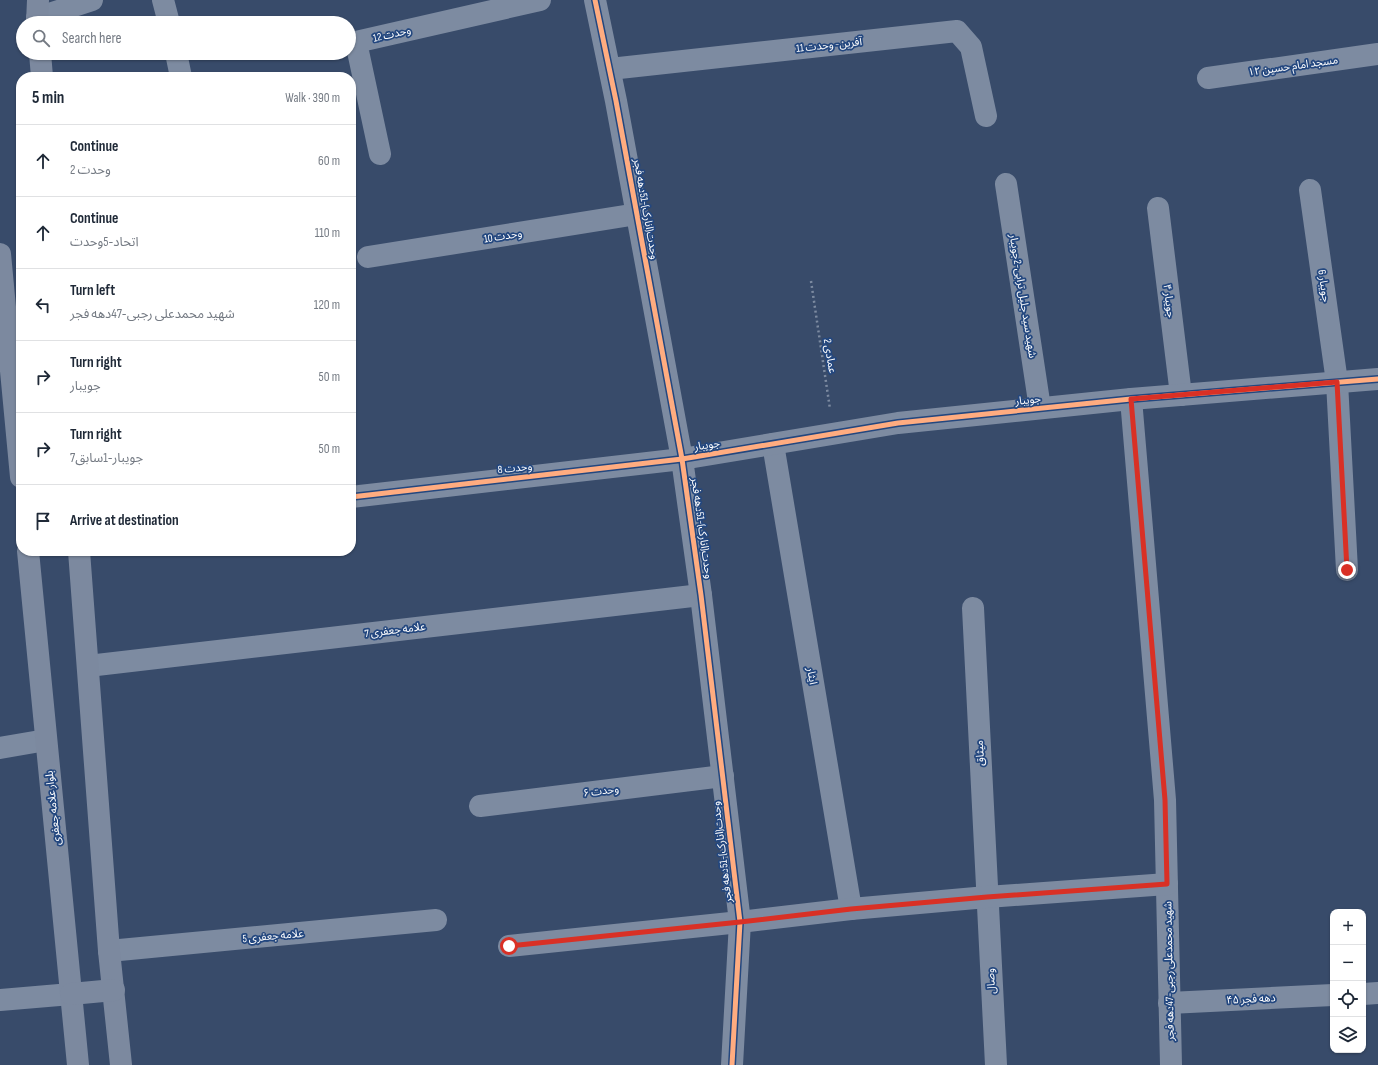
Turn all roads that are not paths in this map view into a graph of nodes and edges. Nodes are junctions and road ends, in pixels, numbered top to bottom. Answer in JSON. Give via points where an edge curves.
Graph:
{"nodes":[{"id":1,"x":92,"y":0,"type":"edge"},
{"id":2,"x":163,"y":0,"type":"edge"},
{"id":3,"x":540,"y":0,"type":"edge"},
{"id":4,"x":595,"y":0,"type":"edge"},
{"id":5,"x":38,"y":14,"type":"edge"},
{"id":6,"x":167,"y":16,"type":"edge"},
{"id":7,"x":1378,"y":54,"type":"edge"},
{"id":8,"x":41,"y":60,"type":"edge"},
{"id":9,"x":178,"y":60,"type":"edge"},
{"id":10,"x":610,"y":69,"type":"junction"},
{"id":11,"x":42,"y":72,"type":"edge"},
{"id":12,"x":181,"y":72,"type":"edge"},
{"id":13,"x":1208,"y":78,"type":"dead end"},
{"id":14,"x":986,"y":116,"type":"dead end"},
{"id":15,"x":380,"y":154,"type":"dead end"},
{"id":16,"x":1006,"y":184,"type":"dead end"},
{"id":17,"x":1310,"y":190,"type":"dead end"},
{"id":18,"x":1158,"y":208,"type":"dead end"},
{"id":19,"x":637,"y":214,"type":"junction"},
{"id":20,"x":0,"y":254,"type":"edge"},
{"id":21,"x":368,"y":257,"type":"dead end"},
{"id":22,"x":1378,"y":379,"type":"edge"},
{"id":23,"x":1337,"y":382,"type":"junction"},
{"id":24,"x":1181,"y":395,"type":"junction"},
{"id":25,"x":1131,"y":399,"type":"junction"},
{"id":26,"x":1040,"y":408,"type":"junction"},
{"id":27,"x":16,"y":424,"type":"edge"},
{"id":28,"x":773,"y":444,"type":"junction"},
{"id":29,"x":682,"y":459,"type":"junction"},
{"id":30,"x":356,"y":496,"type":"edge"},
{"id":31,"x":28,"y":556,"type":"edge"},
{"id":32,"x":79,"y":556,"type":"edge"},
{"id":33,"x":1347,"y":570,"type":"dead end"},
{"id":34,"x":701,"y":595,"type":"junction"},
{"id":35,"x":973,"y":608,"type":"dead end"},
{"id":36,"x":88,"y":666,"type":"junction"},
{"id":37,"x":46,"y":740,"type":"junction"},
{"id":38,"x":0,"y":748,"type":"edge"},
{"id":39,"x":723,"y":776,"type":"junction"},
{"id":40,"x":480,"y":806,"type":"dead end"},
{"id":41,"x":1167,"y":884,"type":"junction"},
{"id":42,"x":987,"y":897,"type":"junction"},
{"id":43,"x":851,"y":909,"type":"junction"},
{"id":44,"x":436,"y":920,"type":"dead end"},
{"id":45,"x":740,"y":922,"type":"junction"},
{"id":46,"x":509,"y":946,"type":"dead end"},
{"id":47,"x":109,"y":951,"type":"junction"},
{"id":48,"x":114,"y":990,"type":"junction"},
{"id":49,"x":1378,"y":993,"type":"edge"},
{"id":50,"x":71,"y":994,"type":"junction"},
{"id":51,"x":1366,"y":994,"type":"edge"},
{"id":52,"x":1330,"y":996,"type":"edge"},
{"id":53,"x":0,"y":1000,"type":"edge"},
{"id":54,"x":1169,"y":1003,"type":"junction"},
{"id":55,"x":78,"y":1065,"type":"edge"},
{"id":56,"x":121,"y":1065,"type":"edge"},
{"id":57,"x":732,"y":1065,"type":"edge"},
{"id":58,"x":996,"y":1065,"type":"edge"},
{"id":59,"x":1171,"y":1065,"type":"edge"}],
"edges":[{"from":1,"to":5,"type":"street"},
{"from":2,"to":6,"type":"street"},
{"from":3,"to":15,"type":"street","name":"وحدت 12","via":[[356,42]]},
{"from":4,"to":10,"type":"street","name":"وحدت(انارک)-51دهه فجر"},
{"from":7,"to":13,"type":"street","name":"مسجد امام حسین ۱۲"},
{"from":8,"to":11,"type":"main road"},
{"from":9,"to":12,"type":"street"},
{"from":10,"to":14,"type":"street","name":"آفرین- وحدت 11","via":[[957,31],[971,47]]},
{"from":10,"to":19,"type":"street","name":"وحدت(انارک)-51دهه فجر"},
{"from":16,"to":26,"type":"street","name":"شهید سید جلیل ترابی-2جویبار"},
{"from":17,"to":23,"type":"street","name":"جویبار 6"},
{"from":18,"to":24,"type":"street","name":"جویبار ۴"},
{"from":19,"to":21,"type":"street","name":"وحدت 10"},
{"from":19,"to":29,"type":"street","name":"وحدت(انارک)-51دهه فجر"},
{"from":20,"to":27,"type":"main road"},
{"from":22,"to":23,"type":"street","name":"جویبار"},
{"from":23,"to":24,"type":"street","name":"جویبار"},
{"from":23,"to":33,"type":"street","name":"جویبار 6"},
{"from":24,"to":25,"type":"street","name":"جویبار"},
{"from":25,"to":26,"type":"street","name":"جویبار"},
{"from":25,"to":41,"type":"street","name":"شهید محمدعلی رجبی-47دهه فجر","via":[[1165,800]]},
{"from":26,"to":28,"type":"street","name":"جویبار","via":[[898,423]]},
{"from":28,"to":29,"type":"street","name":"جویبار"},
{"from":28,"to":43,"type":"street","name":"ایثار"},
{"from":29,"to":30,"type":"street","name":"وحدت 8"},
{"from":29,"to":34,"type":"street","name":"وحدت(انارک)-51دهه فجر"},
{"from":31,"to":37,"type":"main road","name":"بلوار علامه جعفری"},
{"from":32,"to":36,"type":"main road"},
{"from":34,"to":36,"type":"street","name":"علامه جعفری 7"},
{"from":34,"to":39,"type":"street","name":"وحدت(انارک)-51دهه فجر"},
{"from":35,"to":42,"type":"street","name":"میثاق"},
{"from":36,"to":47,"type":"main road"},
{"from":37,"to":38,"type":"street"},
{"from":37,"to":50,"type":"main road","name":"بلوار علامه جعفری"},
{"from":39,"to":40,"type":"street","name":"وحدت ۶"},
{"from":39,"to":45,"type":"street","name":"وحدت(انارک)-51دهه فجر"},
{"from":41,"to":42,"type":"street"},
{"from":41,"to":54,"type":"street","name":"شهید محمدعلی رجبی-47دهه فجر"},
{"from":42,"to":43,"type":"street"},
{"from":42,"to":58,"type":"street","name":"وصال"},
{"from":43,"to":45,"type":"street"},
{"from":44,"to":47,"type":"street","name":"علامه جعفری 5"},
{"from":45,"to":46,"type":"street"},
{"from":45,"to":57,"type":"street","name":"وحدت(انارک)-51دهه فجر"},
{"from":47,"to":48,"type":"main road"},
{"from":48,"to":50,"type":"main road"},
{"from":48,"to":56,"type":"main road"},
{"from":49,"to":51,"type":"street"},
{"from":50,"to":53,"type":"street"},
{"from":50,"to":55,"type":"main road","name":"بلوار علامه جعفری"},
{"from":52,"to":54,"type":"street","name":"دهه فجر ۴۵"},
{"from":54,"to":59,"type":"street","name":"شهید محمدعلی رجبی-47دهه فجر"}]}
